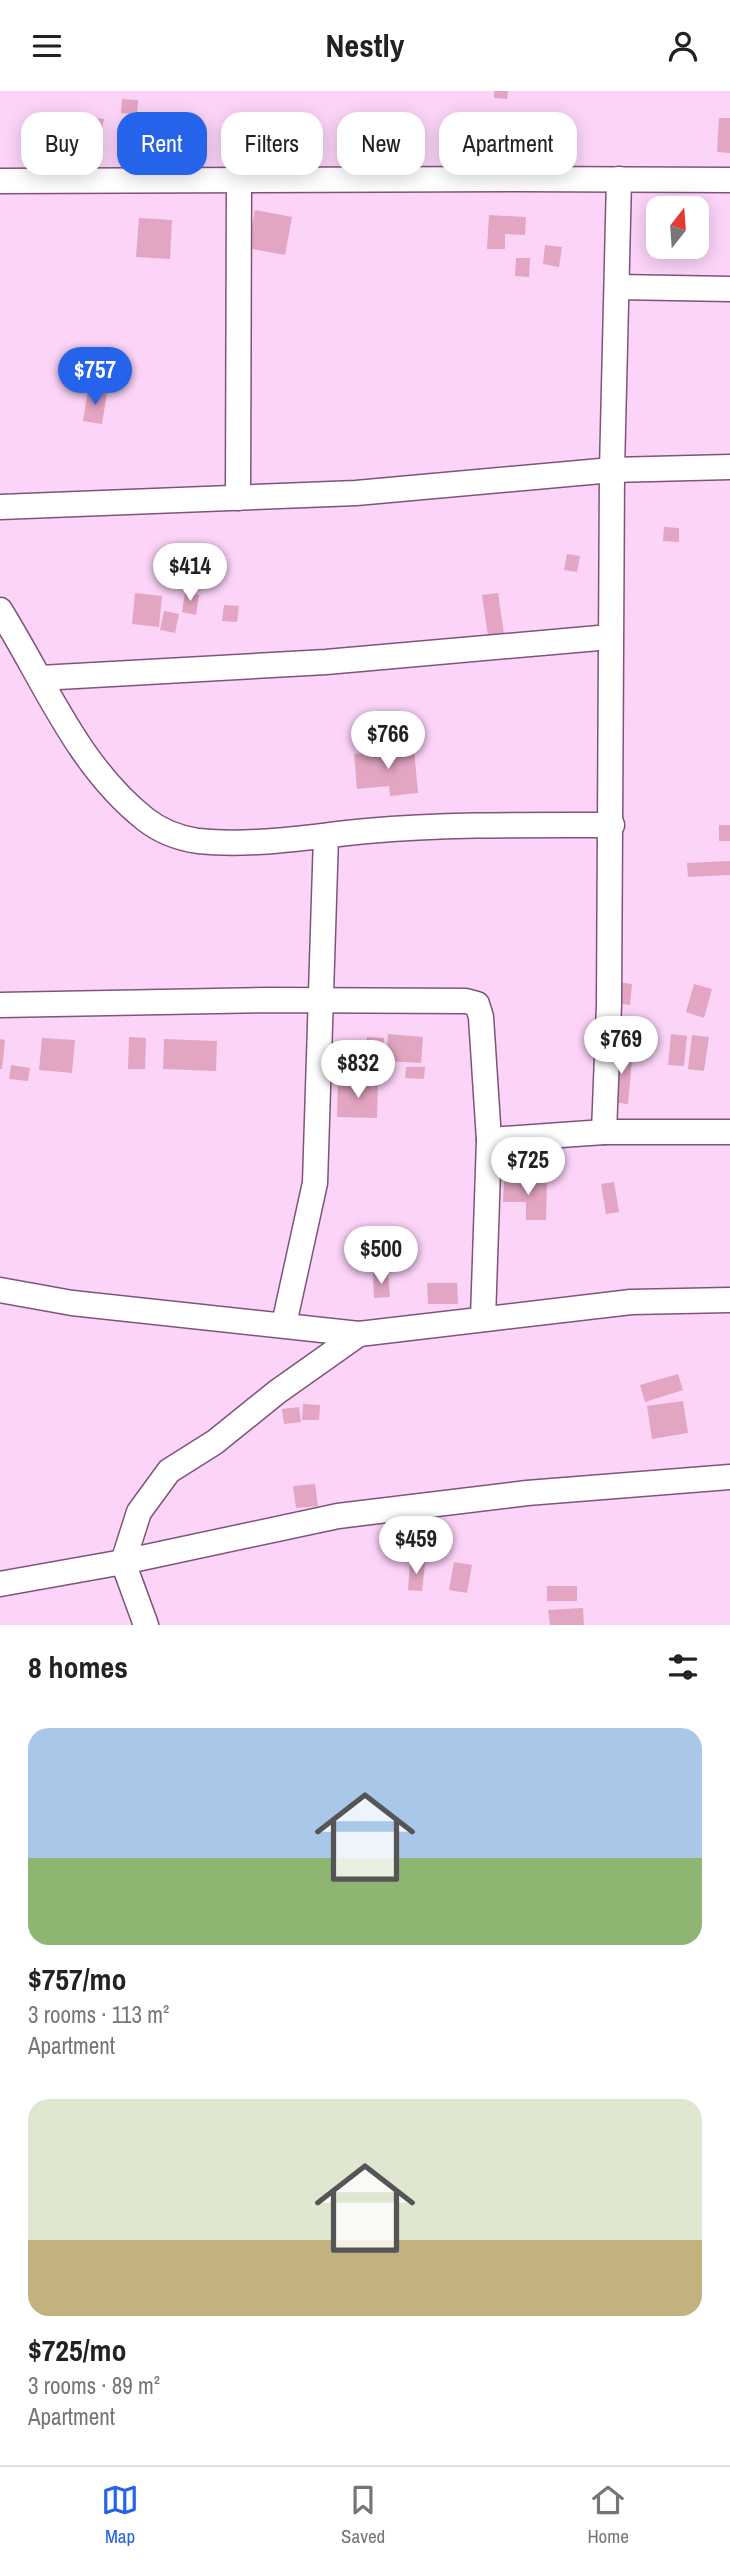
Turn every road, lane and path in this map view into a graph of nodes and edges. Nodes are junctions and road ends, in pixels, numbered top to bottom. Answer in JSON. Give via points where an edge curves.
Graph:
{"nodes":[{"id":1,"x":239,"y":179,"type":"junction"},
{"id":2,"x":619,"y":179,"type":"junction"},
{"id":3,"x":730,"y":180,"type":"edge"},
{"id":4,"x":0,"y":181,"type":"edge"},
{"id":5,"x":617,"y":287,"type":"junction"},
{"id":6,"x":730,"y":289,"type":"edge"},
{"id":7,"x":730,"y":467,"type":"edge"},
{"id":8,"x":612,"y":470,"type":"junction"},
{"id":9,"x":238,"y":498,"type":"junction"},
{"id":10,"x":0,"y":507,"type":"edge"},
{"id":11,"x":0,"y":610,"type":"edge"},
{"id":12,"x":610,"y":637,"type":"junction"},
{"id":13,"x":40,"y":678,"type":"junction"},
{"id":14,"x":612,"y":825,"type":"junction"},
{"id":15,"x":326,"y":836,"type":"junction"},
{"id":16,"x":321,"y":1000,"type":"junction"},
{"id":17,"x":0,"y":1005,"type":"edge"},
{"id":18,"x":604,"y":1132,"type":"junction"},
{"id":19,"x":730,"y":1132,"type":"edge"},
{"id":20,"x":489,"y":1140,"type":"junction"},
{"id":21,"x":0,"y":1290,"type":"edge"},
{"id":22,"x":730,"y":1300,"type":"edge"},
{"id":23,"x":483,"y":1319,"type":"junction"},
{"id":24,"x":284,"y":1324,"type":"junction"},
{"id":25,"x":359,"y":1334,"type":"junction"},
{"id":26,"x":730,"y":1477,"type":"edge"},
{"id":27,"x":123,"y":1562,"type":"junction"},
{"id":28,"x":0,"y":1584,"type":"edge"},
{"id":29,"x":146,"y":1625,"type":"edge"}],
"edges":[{"from":1,"to":2,"type":"street"},
{"from":1,"to":4,"type":"street"},
{"from":1,"to":9,"type":"street"},
{"from":2,"to":3,"type":"street"},
{"from":2,"to":5,"type":"street"},
{"from":5,"to":6,"type":"street"},
{"from":5,"to":8,"type":"street"},
{"from":7,"to":8,"type":"street"},
{"from":8,"to":9,"type":"street","via":[[356,493]]},
{"from":8,"to":12,"type":"street"},
{"from":9,"to":10,"type":"street"},
{"from":11,"to":13,"type":"street"},
{"from":12,"to":13,"type":"street","via":[[326,662]]},
{"from":12,"to":14,"type":"street"},
{"from":13,"to":15,"type":"street","via":[[89,761],[145,819],[168,834],[234,842]]},
{"from":14,"to":15,"type":"street","via":[[455,827]]},
{"from":14,"to":18,"type":"street"},
{"from":15,"to":16,"type":"street"},
{"from":16,"to":17,"type":"street"},
{"from":16,"to":20,"type":"street","via":[[477,1004]]},
{"from":16,"to":24,"type":"street","via":[[315,1184]]},
{"from":18,"to":19,"type":"street"},
{"from":18,"to":20,"type":"street"},
{"from":20,"to":23,"type":"street"},
{"from":21,"to":24,"type":"street","via":[[72,1303]]},
{"from":22,"to":23,"type":"street","via":[[631,1302]]},
{"from":23,"to":25,"type":"street"},
{"from":24,"to":25,"type":"street"},
{"from":25,"to":27,"type":"street","via":[[169,1471],[139,1512]]},
{"from":26,"to":27,"type":"street","via":[[527,1493],[338,1516]]},
{"from":27,"to":28,"type":"street"},
{"from":27,"to":29,"type":"street"}]}
